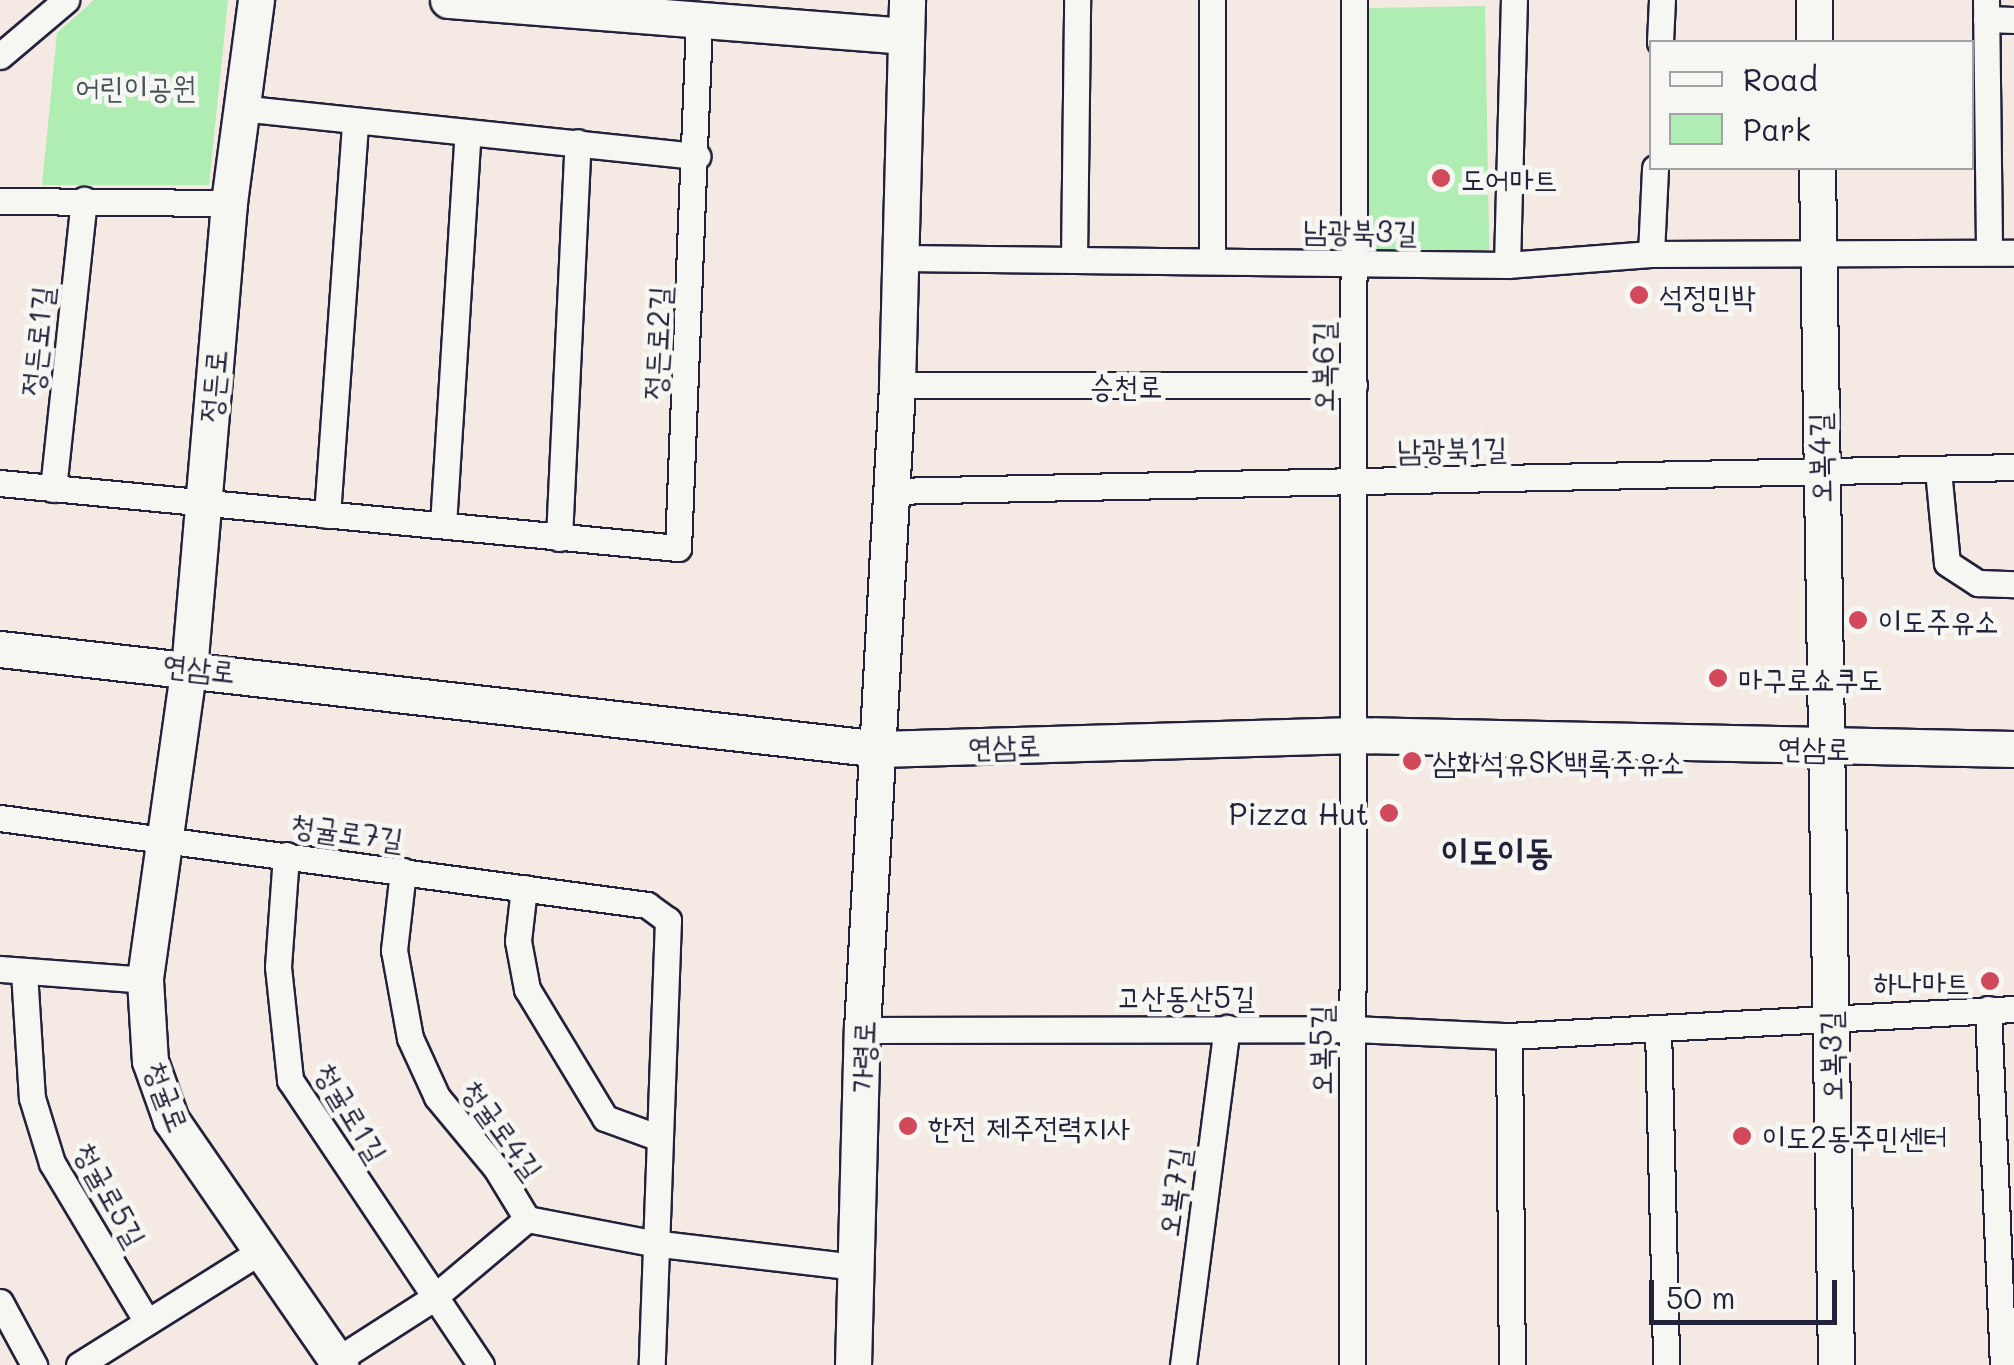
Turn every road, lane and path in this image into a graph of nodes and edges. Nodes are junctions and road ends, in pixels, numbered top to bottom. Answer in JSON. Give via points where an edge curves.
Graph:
{"nodes":[{"id":1,"x":66,"y":0,"type":"edge"},
{"id":2,"x":256,"y":0,"type":"edge"},
{"id":3,"x":448,"y":0,"type":"edge"},
{"id":4,"x":907,"y":0,"type":"edge"},
{"id":5,"x":1077,"y":0,"type":"edge"},
{"id":6,"x":1212,"y":0,"type":"edge"},
{"id":7,"x":1354,"y":0,"type":"edge"},
{"id":8,"x":1514,"y":0,"type":"edge"},
{"id":9,"x":1662,"y":0,"type":"edge"},
{"id":10,"x":1814,"y":0,"type":"edge"},
{"id":11,"x":1986,"y":10,"type":"edge"},
{"id":12,"x":2014,"y":20,"type":"edge"},
{"id":13,"x":699,"y":23,"type":"junction"},
{"id":14,"x":905,"y":36,"type":"junction"},
{"id":15,"x":1660,"y":40,"type":"edge"},
{"id":16,"x":1814,"y":40,"type":"edge"},
{"id":17,"x":0,"y":56,"type":"edge"},
{"id":18,"x":239,"y":108,"type":"junction"},
{"id":19,"x":355,"y":122,"type":"junction"},
{"id":20,"x":468,"y":133,"type":"junction"},
{"id":21,"x":578,"y":142,"type":"junction"},
{"id":22,"x":697,"y":156,"type":"junction"},
{"id":23,"x":1655,"y":170,"type":"edge"},
{"id":24,"x":1816,"y":170,"type":"edge"},
{"id":25,"x":84,"y":200,"type":"junction"},
{"id":26,"x":0,"y":201,"type":"edge"},
{"id":27,"x":229,"y":203,"type":"junction"},
{"id":28,"x":1818,"y":250,"type":"junction"},
{"id":29,"x":2001,"y":252,"type":"edge"},
{"id":30,"x":1651,"y":254,"type":"junction"},
{"id":31,"x":901,"y":258,"type":"junction"},
{"id":32,"x":1074,"y":258,"type":"junction"},
{"id":33,"x":1212,"y":261,"type":"junction"},
{"id":34,"x":1354,"y":263,"type":"junction"},
{"id":35,"x":1507,"y":265,"type":"junction"},
{"id":36,"x":897,"y":384,"type":"junction"},
{"id":37,"x":1354,"y":385,"type":"junction"},
{"id":38,"x":2014,"y":467,"type":"edge"},
{"id":39,"x":1938,"y":470,"type":"junction"},
{"id":40,"x":1818,"y":473,"type":"junction"},
{"id":41,"x":1354,"y":482,"type":"junction"},
{"id":42,"x":0,"y":483,"type":"edge"},
{"id":43,"x":53,"y":489,"type":"junction"},
{"id":44,"x":891,"y":491,"type":"junction"},
{"id":45,"x":201,"y":503,"type":"junction"},
{"id":46,"x":327,"y":515,"type":"junction"},
{"id":47,"x":444,"y":526,"type":"junction"},
{"id":48,"x":559,"y":538,"type":"junction"},
{"id":49,"x":2014,"y":584,"type":"edge"},
{"id":50,"x":0,"y":649,"type":"edge"},
{"id":51,"x":189,"y":665,"type":"junction"},
{"id":52,"x":1355,"y":735,"type":"junction"},
{"id":53,"x":1826,"y":748,"type":"junction"},
{"id":54,"x":2014,"y":748,"type":"edge"},
{"id":55,"x":880,"y":749,"type":"junction"},
{"id":56,"x":0,"y":818,"type":"edge"},
{"id":57,"x":160,"y":839,"type":"junction"},
{"id":58,"x":286,"y":855,"type":"junction"},
{"id":59,"x":403,"y":871,"type":"junction"},
{"id":60,"x":524,"y":888,"type":"junction"},
{"id":61,"x":12,"y":970,"type":"edge"},
{"id":62,"x":145,"y":980,"type":"junction"},
{"id":63,"x":2014,"y":1008,"type":"edge"},
{"id":64,"x":1988,"y":1009,"type":"junction"},
{"id":65,"x":1829,"y":1017,"type":"junction"},
{"id":66,"x":1228,"y":1028,"type":"junction"},
{"id":67,"x":1658,"y":1028,"type":"junction"},
{"id":68,"x":1352,"y":1029,"type":"junction"},
{"id":69,"x":862,"y":1030,"type":"junction"},
{"id":70,"x":1509,"y":1036,"type":"junction"},
{"id":71,"x":657,"y":1136,"type":"junction"},
{"id":72,"x":527,"y":1219,"type":"junction"},
{"id":73,"x":652,"y":1244,"type":"junction"},
{"id":74,"x":262,"y":1251,"type":"junction"},
{"id":75,"x":855,"y":1267,"type":"junction"},
{"id":76,"x":432,"y":1299,"type":"junction"},
{"id":77,"x":0,"y":1302,"type":"edge"},
{"id":78,"x":147,"y":1322,"type":"junction"},
{"id":79,"x":336,"y":1363,"type":"edge"},
{"id":80,"x":34,"y":1365,"type":"edge"},
{"id":81,"x":80,"y":1365,"type":"edge"},
{"id":82,"x":481,"y":1365,"type":"edge"},
{"id":83,"x":652,"y":1365,"type":"edge"},
{"id":84,"x":853,"y":1365,"type":"edge"},
{"id":85,"x":1183,"y":1365,"type":"edge"},
{"id":86,"x":1352,"y":1365,"type":"edge"},
{"id":87,"x":1512,"y":1365,"type":"edge"},
{"id":88,"x":1666,"y":1365,"type":"edge"},
{"id":89,"x":1836,"y":1365,"type":"edge"},
{"id":90,"x":2003,"y":1365,"type":"edge"}],
"edges":[{"from":1,"to":17,"type":"street"},
{"from":2,"to":18,"type":"main road","name":"정든로"},
{"from":3,"to":13,"type":"main road"},
{"from":4,"to":14,"type":"main road"},
{"from":5,"to":32,"type":"street"},
{"from":6,"to":33,"type":"street"},
{"from":7,"to":34,"type":"street","name":"오복6길"},
{"from":8,"to":35,"type":"street"},
{"from":9,"to":15,"type":"street"},
{"from":10,"to":16,"type":"main road"},
{"from":11,"to":12,"type":"street"},
{"from":11,"to":29,"type":"street"},
{"from":13,"to":14,"type":"main road"},
{"from":13,"to":22,"type":"street","name":"정든로2길"},
{"from":14,"to":31,"type":"main road"},
{"from":18,"to":19,"type":"street"},
{"from":18,"to":27,"type":"main road","name":"정든로"},
{"from":19,"to":20,"type":"street"},
{"from":19,"to":46,"type":"street"},
{"from":20,"to":21,"type":"street"},
{"from":20,"to":47,"type":"street"},
{"from":21,"to":22,"type":"street"},
{"from":21,"to":48,"type":"street"},
{"from":22,"to":48,"type":"street","name":"정든로2길","via":[[678,548]]},
{"from":23,"to":30,"type":"street"},
{"from":24,"to":28,"type":"main road","name":"오복4길"},
{"from":25,"to":26,"type":"street"},
{"from":25,"to":27,"type":"street"},
{"from":25,"to":43,"type":"street","name":"정든로1길"},
{"from":27,"to":45,"type":"main road","name":"정든로"},
{"from":28,"to":29,"type":"street","name":"남광북3길"},
{"from":28,"to":30,"type":"street","name":"남광북3길"},
{"from":28,"to":40,"type":"main road","name":"오복4길"},
{"from":30,"to":35,"type":"street","name":"남광북3길"},
{"from":31,"to":32,"type":"street","name":"남광북3길"},
{"from":31,"to":36,"type":"main road"},
{"from":32,"to":33,"type":"street","name":"남광북3길"},
{"from":33,"to":34,"type":"street","name":"남광북3길"},
{"from":34,"to":35,"type":"street","name":"남광북3길"},
{"from":34,"to":37,"type":"street","name":"오복6길"},
{"from":36,"to":37,"type":"street","name":"승천로"},
{"from":36,"to":44,"type":"main road"},
{"from":37,"to":41,"type":"street","name":"오복6길"},
{"from":38,"to":39,"type":"street","name":"남광북1길"},
{"from":39,"to":40,"type":"street","name":"남광북1길"},
{"from":39,"to":49,"type":"street","via":[[1947,563],[1978,583]]},
{"from":40,"to":41,"type":"street","name":"남광북1길"},
{"from":40,"to":53,"type":"main road","name":"오복4길"},
{"from":41,"to":44,"type":"street","name":"남광북1길"},
{"from":41,"to":52,"type":"street","name":"오복6길"},
{"from":42,"to":43,"type":"street"},
{"from":43,"to":45,"type":"street"},
{"from":44,"to":55,"type":"main road"},
{"from":45,"to":46,"type":"street","name":"정든로2길"},
{"from":45,"to":51,"type":"main road","name":"정든로"},
{"from":46,"to":47,"type":"street","name":"정든로2길"},
{"from":47,"to":48,"type":"street","name":"정든로2길"},
{"from":50,"to":51,"type":"main road","name":"연삼로"},
{"from":51,"to":55,"type":"main road","name":"연삼로"},
{"from":51,"to":57,"type":"main road","name":"청귤로"},
{"from":52,"to":53,"type":"main road","name":"연삼로"},
{"from":52,"to":55,"type":"main road","name":"연삼로"},
{"from":52,"to":68,"type":"street","name":"오복5길"},
{"from":53,"to":54,"type":"main road","name":"연삼로"},
{"from":53,"to":65,"type":"main road","name":"오복3길"},
{"from":55,"to":69,"type":"main road","name":"가령로"},
{"from":56,"to":57,"type":"street"},
{"from":57,"to":58,"type":"street","name":"청귤로7길"},
{"from":57,"to":62,"type":"main road","name":"청귤로"},
{"from":58,"to":59,"type":"street","name":"청귤로7길"},
{"from":58,"to":76,"type":"street","name":"청귤로1길","via":[[278,968],[290,1080]]},
{"from":59,"to":60,"type":"street","name":"청귤로7길"},
{"from":59,"to":72,"type":"street","name":"청귤로4길","via":[[394,950],[410,1038],[437,1098],[496,1168]]},
{"from":60,"to":71,"type":"street","via":[[518,941],[527,990],[605,1118]]},
{"from":60,"to":71,"type":"street","name":"청귤로7길","via":[[647,905],[668,920]]},
{"from":61,"to":62,"type":"street"},
{"from":61,"to":78,"type":"street","name":"청귤로5길","via":[[32,1098],[52,1164]]},
{"from":62,"to":74,"type":"main road","name":"청귤로","via":[[150,1061],[171,1120]]},
{"from":63,"to":64,"type":"street","name":"고산동산5길"},
{"from":64,"to":65,"type":"street","name":"고산동산5길"},
{"from":64,"to":90,"type":"street"},
{"from":65,"to":67,"type":"street","name":"고산동산5길"},
{"from":65,"to":89,"type":"main road","name":"오복3길"},
{"from":66,"to":68,"type":"street","name":"고산동산5길"},
{"from":66,"to":69,"type":"street","name":"고산동산5길"},
{"from":66,"to":85,"type":"street","name":"오복7길"},
{"from":67,"to":70,"type":"street","name":"고산동산5길"},
{"from":67,"to":88,"type":"street"},
{"from":68,"to":70,"type":"street","name":"고산동산5길"},
{"from":68,"to":86,"type":"street","name":"오복5길"},
{"from":69,"to":75,"type":"main road","name":"가령로"},
{"from":70,"to":87,"type":"street"},
{"from":71,"to":73,"type":"street","name":"청귤로7길"},
{"from":72,"to":73,"type":"street","name":"청귤로4길"},
{"from":72,"to":76,"type":"street"},
{"from":73,"to":75,"type":"street","name":"청귤로4길"},
{"from":73,"to":83,"type":"street","name":"청귤로7길"},
{"from":74,"to":78,"type":"street"},
{"from":74,"to":79,"type":"main road","name":"청귤로"},
{"from":75,"to":84,"type":"main road","name":"가령로"},
{"from":76,"to":79,"type":"street"},
{"from":76,"to":82,"type":"street","name":"청귤로1길"},
{"from":77,"to":80,"type":"street"},
{"from":78,"to":81,"type":"street"}]}
